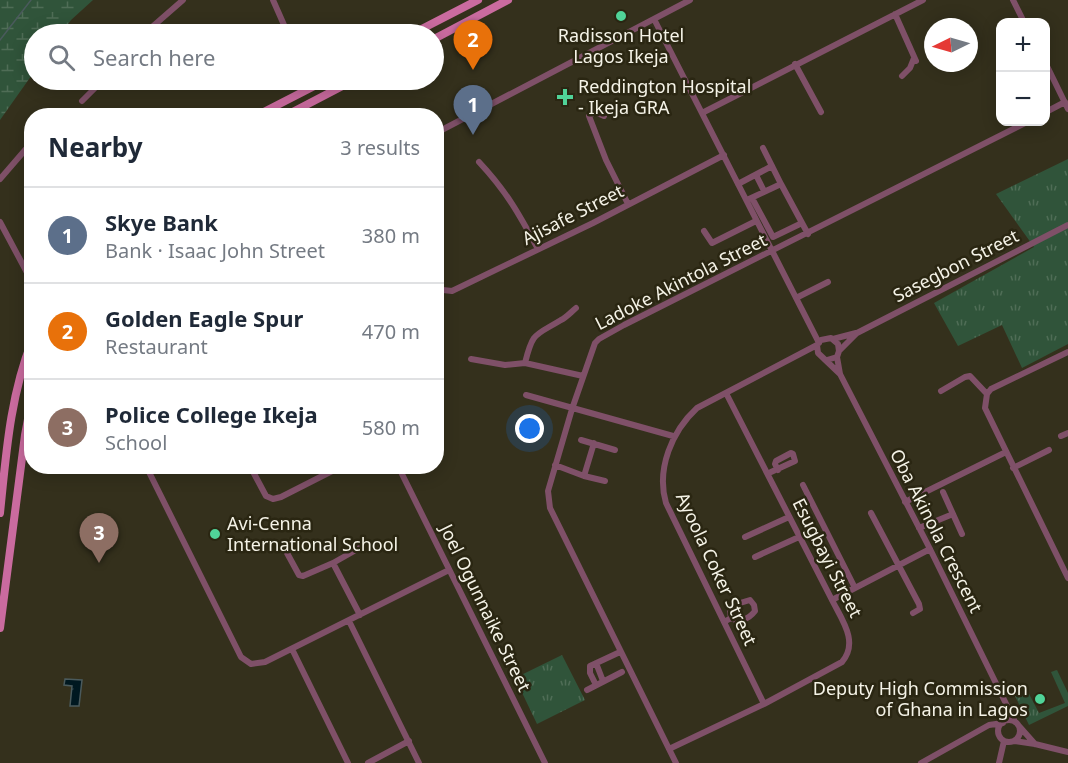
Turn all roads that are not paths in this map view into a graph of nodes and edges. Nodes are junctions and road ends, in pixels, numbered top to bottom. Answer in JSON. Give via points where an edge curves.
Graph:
{"nodes":[{"id":1,"x":183,"y":0,"type":"edge"},
{"id":2,"x":273,"y":0,"type":"edge"},
{"id":3,"x":478,"y":0,"type":"edge"},
{"id":4,"x":508,"y":0,"type":"edge"},
{"id":5,"x":690,"y":0,"type":"edge"},
{"id":6,"x":923,"y":0,"type":"edge"},
{"id":7,"x":1012,"y":0,"type":"edge"},
{"id":8,"x":895,"y":14,"type":"junction"},
{"id":9,"x":1022,"y":18,"type":"edge"},
{"id":10,"x":654,"y":19,"type":"junction"},
{"id":11,"x":155,"y":24,"type":"edge"},
{"id":12,"x":284,"y":24,"type":"edge"},
{"id":13,"x":431,"y":24,"type":"edge"},
{"id":14,"x":444,"y":34,"type":"edge"},
{"id":15,"x":795,"y":64,"type":"junction"},
{"id":16,"x":1050,"y":72,"type":"edge"},
{"id":17,"x":902,"y":76,"type":"dead end"},
{"id":18,"x":93,"y":90,"type":"edge"},
{"id":19,"x":299,"y":90,"type":"edge"},
{"id":20,"x":335,"y":90,"type":"edge"},
{"id":21,"x":82,"y":101,"type":"dead end"},
{"id":22,"x":1066,"y":105,"type":"edge"},
{"id":23,"x":269,"y":108,"type":"edge"},
{"id":24,"x":300,"y":108,"type":"edge"},
{"id":25,"x":1050,"y":111,"type":"edge"},
{"id":26,"x":820,"y":112,"type":"dead end"},
{"id":27,"x":702,"y":113,"type":"junction"},
{"id":28,"x":604,"y":116,"type":"dead end"},
{"id":29,"x":1020,"y":126,"type":"edge"},
{"id":30,"x":444,"y":129,"type":"edge"},
{"id":31,"x":763,"y":148,"type":"dead end"},
{"id":32,"x":24,"y":151,"type":"edge"},
{"id":33,"x":724,"y":155,"type":"junction"},
{"id":34,"x":480,"y":162,"type":"dead end"},
{"id":35,"x":772,"y":166,"type":"junction"},
{"id":36,"x":756,"y":175,"type":"junction"},
{"id":37,"x":0,"y":179,"type":"edge"},
{"id":38,"x":738,"y":184,"type":"junction"},
{"id":39,"x":781,"y":184,"type":"junction"},
{"id":40,"x":764,"y":191,"type":"junction"},
{"id":41,"x":628,"y":204,"type":"junction"},
{"id":42,"x":756,"y":221,"type":"junction"},
{"id":43,"x":0,"y":222,"type":"edge"},
{"id":44,"x":802,"y":224,"type":"junction"},
{"id":45,"x":1068,"y":225,"type":"edge"},
{"id":46,"x":704,"y":231,"type":"dead end"},
{"id":47,"x":808,"y":234,"type":"junction"},
{"id":48,"x":538,"y":249,"type":"junction"},
{"id":49,"x":772,"y":251,"type":"junction"},
{"id":50,"x":24,"y":267,"type":"edge"},
{"id":51,"x":828,"y":282,"type":"dead end"},
{"id":52,"x":444,"y":290,"type":"edge"},
{"id":53,"x":796,"y":298,"type":"junction"},
{"id":54,"x":576,"y":308,"type":"dead end"},
{"id":55,"x":811,"y":329,"type":"junction"},
{"id":56,"x":857,"y":333,"type":"junction"},
{"id":57,"x":831,"y":338,"type":"junction"},
{"id":58,"x":818,"y":344,"type":"junction"},
{"id":59,"x":1068,"y":352,"type":"edge"},
{"id":60,"x":838,"y":354,"type":"junction"},
{"id":61,"x":471,"y":359,"type":"dead end"},
{"id":62,"x":827,"y":360,"type":"junction"},
{"id":63,"x":525,"y":363,"type":"junction"},
{"id":64,"x":24,"y":369,"type":"edge"},
{"id":65,"x":840,"y":374,"type":"junction"},
{"id":66,"x":583,"y":376,"type":"junction"},
{"id":67,"x":941,"y":391,"type":"dead end"},
{"id":68,"x":726,"y":393,"type":"junction"},
{"id":69,"x":987,"y":394,"type":"junction"},
{"id":70,"x":526,"y":395,"type":"dead end"},
{"id":71,"x":572,"y":409,"type":"junction"},
{"id":72,"x":673,"y":436,"type":"junction"},
{"id":73,"x":581,"y":440,"type":"dead end"},
{"id":74,"x":594,"y":443,"type":"junction"},
{"id":75,"x":24,"y":448,"type":"edge"},
{"id":76,"x":615,"y":450,"type":"dead end"},
{"id":77,"x":1049,"y":450,"type":"dead end"},
{"id":78,"x":1006,"y":452,"type":"junction"},
{"id":79,"x":555,"y":465,"type":"junction"},
{"id":80,"x":1013,"y":468,"type":"junction"},
{"id":81,"x":150,"y":474,"type":"edge"},
{"id":82,"x":254,"y":474,"type":"edge"},
{"id":83,"x":326,"y":474,"type":"edge"},
{"id":84,"x":402,"y":474,"type":"edge"},
{"id":85,"x":584,"y":476,"type":"junction"},
{"id":86,"x":3,"y":479,"type":"junction"},
{"id":87,"x":19,"y":480,"type":"junction"},
{"id":88,"x":605,"y":481,"type":"dead end"},
{"id":89,"x":803,"y":485,"type":"dead end"},
{"id":90,"x":943,"y":492,"type":"dead end"},
{"id":91,"x":905,"y":502,"type":"junction"},
{"id":92,"x":15,"y":511,"type":"junction"},
{"id":93,"x":0,"y":512,"type":"edge"},
{"id":94,"x":871,"y":513,"type":"dead end"},
{"id":95,"x":953,"y":514,"type":"junction"},
{"id":96,"x":789,"y":516,"type":"junction"},
{"id":97,"x":919,"y":528,"type":"junction"},
{"id":98,"x":962,"y":534,"type":"dead end"},
{"id":99,"x":745,"y":537,"type":"dead end"},
{"id":100,"x":800,"y":537,"type":"junction"},
{"id":101,"x":363,"y":546,"type":"dead end"},
{"id":102,"x":930,"y":549,"type":"junction"},
{"id":103,"x":287,"y":553,"type":"dead end"},
{"id":104,"x":755,"y":556,"type":"dead end"},
{"id":105,"x":333,"y":563,"type":"junction"},
{"id":106,"x":898,"y":565,"type":"junction"},
{"id":107,"x":449,"y":570,"type":"junction"},
{"id":108,"x":1068,"y":578,"type":"edge"},
{"id":109,"x":855,"y":588,"type":"junction"},
{"id":110,"x":832,"y":600,"type":"junction"},
{"id":111,"x":914,"y":613,"type":"dead end"},
{"id":112,"x":360,"y":615,"type":"junction"},
{"id":113,"x":349,"y":621,"type":"junction"},
{"id":114,"x":0,"y":628,"type":"edge"},
{"id":115,"x":292,"y":649,"type":"junction"},
{"id":116,"x":620,"y":651,"type":"junction"},
{"id":117,"x":622,"y":672,"type":"dead end"},
{"id":118,"x":600,"y":683,"type":"junction"},
{"id":119,"x":587,"y":690,"type":"dead end"},
{"id":120,"x":1004,"y":701,"type":"junction"},
{"id":121,"x":764,"y":704,"type":"junction"},
{"id":122,"x":1003,"y":722,"type":"junction"},
{"id":123,"x":1017,"y":724,"type":"junction"},
{"id":124,"x":984,"y":728,"type":"junction"},
{"id":125,"x":999,"y":733,"type":"junction"},
{"id":126,"x":409,"y":741,"type":"junction"},
{"id":127,"x":1004,"y":741,"type":"junction"},
{"id":128,"x":1013,"y":742,"type":"junction"},
{"id":129,"x":1035,"y":744,"type":"junction"},
{"id":130,"x":669,"y":749,"type":"junction"},
{"id":131,"x":1068,"y":752,"type":"edge"},
{"id":132,"x":1002,"y":753,"type":"junction"},
{"id":133,"x":348,"y":763,"type":"edge"},
{"id":134,"x":368,"y":763,"type":"edge"},
{"id":135,"x":419,"y":763,"type":"edge"},
{"id":136,"x":545,"y":763,"type":"edge"},
{"id":137,"x":676,"y":763,"type":"edge"},
{"id":138,"x":921,"y":763,"type":"edge"},
{"id":139,"x":999,"y":763,"type":"edge"}],
"edges":[{"from":1,"to":11,"type":"street"},
{"from":2,"to":12,"type":"street"},
{"from":3,"to":13,"type":"main road"},
{"from":4,"to":14,"type":"main road"},
{"from":5,"to":10,"type":"street"},
{"from":6,"to":8,"type":"street"},
{"from":7,"to":9,"type":"street"},
{"from":8,"to":15,"type":"street"},
{"from":8,"to":17,"type":"street","via":[[915,60]]},
{"from":10,"to":27,"type":"street"},
{"from":10,"to":30,"type":"street"},
{"from":15,"to":26,"type":"street"},
{"from":15,"to":27,"type":"street"},
{"from":16,"to":22,"type":"street"},
{"from":18,"to":21,"type":"street"},
{"from":19,"to":23,"type":"main road"},
{"from":20,"to":24,"type":"main road"},
{"from":22,"to":25,"type":"street"},
{"from":27,"to":33,"type":"street"},
{"from":28,"to":41,"type":"street","via":[[595,112],[589,116]]},
{"from":29,"to":47,"type":"street","name":"Ladoke Akintola Street"},
{"from":31,"to":35,"type":"street"},
{"from":32,"to":37,"type":"street"},
{"from":33,"to":38,"type":"street"},
{"from":33,"to":41,"type":"street","name":"Ajisafe Street"},
{"from":34,"to":48,"type":"street","via":[[514,204]]},
{"from":35,"to":36,"type":"street"},
{"from":35,"to":39,"type":"street"},
{"from":36,"to":38,"type":"street"},
{"from":36,"to":40,"type":"street"},
{"from":38,"to":42,"type":"street"},
{"from":39,"to":40,"type":"street"},
{"from":39,"to":44,"type":"street"},
{"from":40,"to":44,"type":"street","via":[[751,198],[773,237]]},
{"from":41,"to":48,"type":"street","name":"Ajisafe Street"},
{"from":42,"to":46,"type":"street","via":[[712,243]]},
{"from":42,"to":49,"type":"street"},
{"from":43,"to":50,"type":"street"},
{"from":44,"to":47,"type":"street"},
{"from":45,"to":56,"type":"street","name":"Sasegbon Street"},
{"from":47,"to":49,"type":"street","name":"Ladoke Akintola Street"},
{"from":48,"to":52,"type":"street","name":"Ajisafe Street","via":[[453,291]]},
{"from":49,"to":53,"type":"street"},
{"from":49,"to":66,"type":"street","name":"Ladoke Akintola Street","via":[[599,339]]},
{"from":51,"to":53,"type":"street"},
{"from":53,"to":55,"type":"street"},
{"from":54,"to":63,"type":"street","via":[[536,334]]},
{"from":55,"to":57,"type":"street"},
{"from":55,"to":58,"type":"street"},
{"from":56,"to":57,"type":"street","name":"Sasegbon Street"},
{"from":56,"to":60,"type":"street","name":"Sasegbon Street"},
{"from":57,"to":58,"type":"street"},
{"from":57,"to":60,"type":"street","via":[[838,344]]},
{"from":58,"to":62,"type":"street","via":[[820,356]]},
{"from":58,"to":68,"type":"street","name":"Ayoola Coker Street"},
{"from":59,"to":69,"type":"street"},
{"from":60,"to":62,"type":"street"},
{"from":60,"to":65,"type":"street"},
{"from":61,"to":63,"type":"street","via":[[505,365]]},
{"from":62,"to":65,"type":"street"},
{"from":63,"to":66,"type":"street"},
{"from":64,"to":86,"type":"main road","via":[[14,403]]},
{"from":65,"to":91,"type":"street","name":"Oba Akinola Crescent"},
{"from":66,"to":71,"type":"street","name":"Ladoke Akintola Street"},
{"from":67,"to":69,"type":"street","via":[[968,376]]},
{"from":68,"to":72,"type":"street","name":"Ayoola Coker Street","via":[[697,408]]},
{"from":68,"to":96,"type":"street","name":"Esugbayi Street"},
{"from":69,"to":78,"type":"street","via":[[985,408]]},
{"from":70,"to":71,"type":"street"},
{"from":71,"to":72,"type":"street"},
{"from":71,"to":79,"type":"street","name":"Ladoke Akintola Street"},
{"from":72,"to":121,"type":"street","name":"Ayoola Coker Street","via":[[663,494],[699,574],[727,620]]},
{"from":73,"to":74,"type":"street"},
{"from":74,"to":76,"type":"street"},
{"from":74,"to":85,"type":"street"},
{"from":75,"to":87,"type":"main road"},
{"from":77,"to":80,"type":"street"},
{"from":78,"to":80,"type":"street"},
{"from":78,"to":91,"type":"street"},
{"from":79,"to":85,"type":"street"},
{"from":79,"to":116,"type":"street","name":"Ladoke Akintola Street","via":[[548,492],[553,516]]},
{"from":80,"to":108,"type":"street"},
{"from":81,"to":115,"type":"street","via":[[241,657],[251,664],[265,662]]},
{"from":82,"to":83,"type":"street","via":[[266,496],[273,499]]},
{"from":84,"to":107,"type":"street","name":"Joel Ogunnaike Street"},
{"from":85,"to":88,"type":"street"},
{"from":86,"to":87,"type":"main road","via":[[6,489],[12,492]]},
{"from":86,"to":93,"type":"main road"},
{"from":87,"to":92,"type":"main road"},
{"from":89,"to":109,"type":"street"},
{"from":90,"to":95,"type":"street"},
{"from":91,"to":97,"type":"street","name":"Oba Akinola Crescent"},
{"from":92,"to":93,"type":"main road","via":[[14,500],[9,496]]},
{"from":92,"to":114,"type":"main road"},
{"from":94,"to":106,"type":"street"},
{"from":95,"to":97,"type":"street"},
{"from":95,"to":98,"type":"street"},
{"from":96,"to":99,"type":"street"},
{"from":96,"to":100,"type":"street","name":"Esugbayi Street"},
{"from":97,"to":102,"type":"street","name":"Oba Akinola Crescent"},
{"from":100,"to":104,"type":"street"},
{"from":100,"to":110,"type":"street","name":"Esugbayi Street"},
{"from":101,"to":105,"type":"street"},
{"from":102,"to":106,"type":"street"},
{"from":102,"to":120,"type":"street","name":"Oba Akinola Crescent"},
{"from":103,"to":105,"type":"street","via":[[299,575]]},
{"from":105,"to":112,"type":"street"},
{"from":106,"to":109,"type":"street"},
{"from":106,"to":111,"type":"street","via":[[920,604]]},
{"from":107,"to":112,"type":"street"},
{"from":107,"to":136,"type":"street","name":"Joel Ogunnaike Street"},
{"from":109,"to":110,"type":"street"},
{"from":110,"to":121,"type":"street","name":"Esugbayi Street","via":[[850,639],[846,657]]},
{"from":112,"to":113,"type":"street"},
{"from":113,"to":115,"type":"street"},
{"from":113,"to":126,"type":"street"},
{"from":115,"to":133,"type":"street"},
{"from":116,"to":118,"type":"street","via":[[596,663]]},
{"from":116,"to":130,"type":"street","name":"Ladoke Akintola Street"},
{"from":117,"to":118,"type":"street"},
{"from":118,"to":119,"type":"street"},
{"from":120,"to":122,"type":"street","name":"Oba Akinola Crescent"},
{"from":120,"to":123,"type":"street","name":"Oba Akinola Crescent"},
{"from":121,"to":130,"type":"street","name":"Esugbayi Street"},
{"from":122,"to":123,"type":"street"},
{"from":122,"to":124,"type":"street"},
{"from":122,"to":125,"type":"street"},
{"from":123,"to":128,"type":"street","via":[[1019,736]]},
{"from":123,"to":129,"type":"street","name":"Oba Akinola Crescent"},
{"from":124,"to":125,"type":"street"},
{"from":124,"to":138,"type":"street"},
{"from":125,"to":127,"type":"street"},
{"from":126,"to":134,"type":"street"},
{"from":126,"to":135,"type":"street"},
{"from":127,"to":128,"type":"street"},
{"from":127,"to":132,"type":"street"},
{"from":128,"to":129,"type":"street"},
{"from":128,"to":132,"type":"street"},
{"from":129,"to":131,"type":"street"},
{"from":130,"to":137,"type":"street","name":"Ladoke Akintola Street"},
{"from":132,"to":139,"type":"street"}]}
